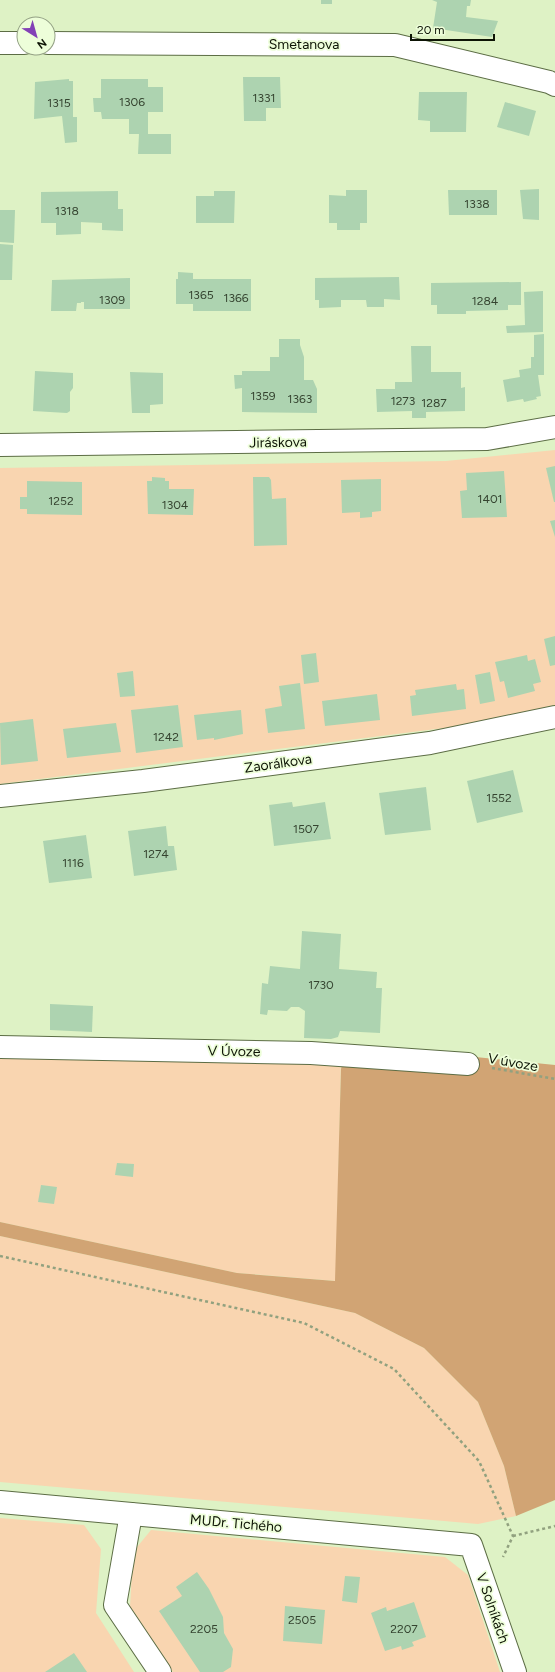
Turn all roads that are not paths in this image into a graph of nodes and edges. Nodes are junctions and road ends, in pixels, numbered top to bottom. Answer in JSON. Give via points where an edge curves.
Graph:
{"nodes":[{"id":1,"x":0,"y":43,"type":"edge"},
{"id":2,"x":16,"y":43,"type":"edge"},
{"id":3,"x":56,"y":43,"type":"edge"},
{"id":4,"x":555,"y":85,"type":"edge"},
{"id":5,"x":555,"y":427,"type":"edge"},
{"id":6,"x":0,"y":445,"type":"edge"},
{"id":7,"x":555,"y":717,"type":"edge"},
{"id":8,"x":0,"y":796,"type":"edge"},
{"id":9,"x":0,"y":1047,"type":"edge"},
{"id":10,"x":468,"y":1064,"type":"road end"},
{"id":11,"x":0,"y":1502,"type":"edge"},
{"id":12,"x":131,"y":1514,"type":"junction"},
{"id":13,"x":472,"y":1544,"type":"joint"},
{"id":14,"x":160,"y":1672,"type":"edge"},
{"id":15,"x":515,"y":1672,"type":"edge"}],
"edges":[{"from":1,"to":2,"type":"street"},
{"from":3,"to":4,"type":"street","name":"Smetanova","via":[[395,44]]},
{"from":5,"to":6,"type":"street","name":"Jiráskova","via":[[487,439]]},
{"from":7,"to":8,"type":"street","name":"Zaorálkova","via":[[422,744],[143,781]]},
{"from":9,"to":10,"type":"street","name":"V Úvoze","via":[[311,1053]]},
{"from":11,"to":12,"type":"street","name":"MUDr. Tichého"},
{"from":12,"to":13,"type":"street","name":"MUDr. Tichého"},
{"from":12,"to":14,"type":"street","via":[[115,1605]]},
{"from":13,"to":15,"type":"street","name":"V Solníkách"}]}
